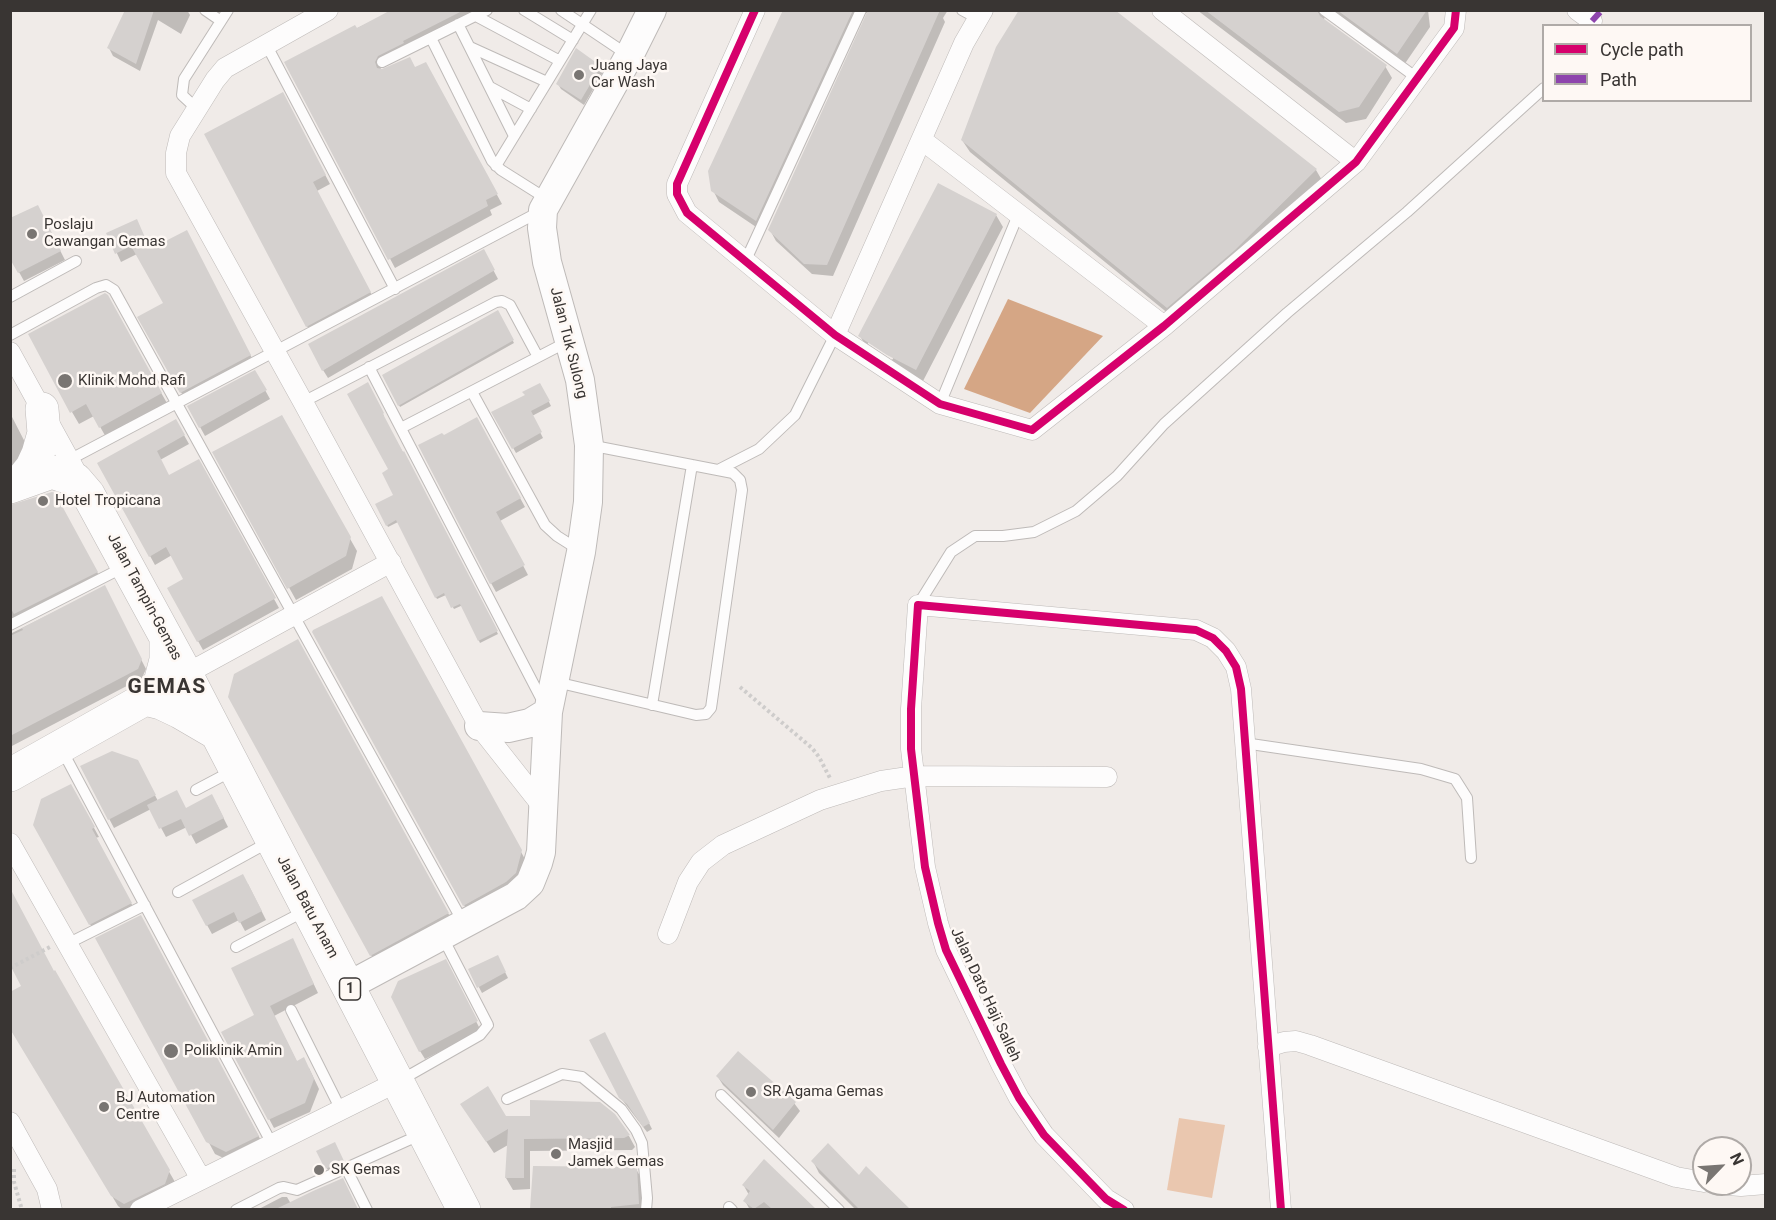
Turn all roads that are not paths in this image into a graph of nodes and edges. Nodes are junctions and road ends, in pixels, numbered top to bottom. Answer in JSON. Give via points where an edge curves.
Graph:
{"nodes":[{"id":1,"x":204,"y":10,"type":"edge"},
{"id":2,"x":228,"y":10,"type":"edge"},
{"id":3,"x":328,"y":10,"type":"edge"},
{"id":4,"x":487,"y":10,"type":"edge"},
{"id":5,"x":524,"y":10,"type":"edge"},
{"id":6,"x":561,"y":10,"type":"edge"},
{"id":7,"x":591,"y":10,"type":"edge"},
{"id":8,"x":652,"y":10,"type":"edge"},
{"id":9,"x":755,"y":10,"type":"edge"},
{"id":10,"x":861,"y":10,"type":"edge"},
{"id":11,"x":1162,"y":10,"type":"edge"},
{"id":12,"x":1324,"y":10,"type":"edge"},
{"id":13,"x":1456,"y":10,"type":"edge"},
{"id":14,"x":974,"y":13,"type":"edge"},
{"id":15,"x":476,"y":16,"type":"junction"},
{"id":16,"x":221,"y":21,"type":"junction"},
{"id":17,"x":459,"y":24,"type":"junction"},
{"id":18,"x":582,"y":24,"type":"junction"},
{"id":19,"x":431,"y":38,"type":"junction"},
{"id":20,"x":573,"y":40,"type":"junction"},
{"id":21,"x":266,"y":44,"type":"junction"},
{"id":22,"x":470,"y":47,"type":"junction"},
{"id":23,"x":629,"y":56,"type":"junction"},
{"id":24,"x":560,"y":61,"type":"junction"},
{"id":25,"x":382,"y":62,"type":"dead end"},
{"id":26,"x":1417,"y":78,"type":"junction"},
{"id":27,"x":547,"y":82,"type":"junction"},
{"id":28,"x":490,"y":87,"type":"junction"},
{"id":29,"x":1542,"y":90,"type":"edge"},
{"id":30,"x":196,"y":109,"type":"junction"},
{"id":31,"x":531,"y":109,"type":"junction"},
{"id":32,"x":514,"y":136,"type":"junction"},
{"id":33,"x":922,"y":140,"type":"junction"},
{"id":34,"x":1356,"y":162,"type":"junction"},
{"id":35,"x":496,"y":166,"type":"junction"},
{"id":36,"x":545,"y":205,"type":"junction"},
{"id":37,"x":1018,"y":215,"type":"junction"},
{"id":38,"x":76,"y":261,"type":"dead end"},
{"id":39,"x":745,"y":262,"type":"junction"},
{"id":40,"x":395,"y":289,"type":"junction"},
{"id":41,"x":10,"y":297,"type":"edge"},
{"id":42,"x":1164,"y":326,"type":"junction"},
{"id":43,"x":10,"y":335,"type":"edge"},
{"id":44,"x":835,"y":335,"type":"junction"},
{"id":45,"x":570,"y":340,"type":"junction"},
{"id":46,"x":10,"y":352,"type":"edge"},
{"id":47,"x":276,"y":353,"type":"junction"},
{"id":48,"x":538,"y":357,"type":"junction"},
{"id":49,"x":369,"y":367,"type":"junction"},
{"id":50,"x":471,"y":392,"type":"junction"},
{"id":51,"x":303,"y":402,"type":"junction"},
{"id":52,"x":178,"y":404,"type":"junction"},
{"id":53,"x":940,"y":404,"type":"junction"},
{"id":54,"x":42,"y":409,"type":"junction"},
{"id":55,"x":401,"y":428,"type":"junction"},
{"id":56,"x":589,"y":445,"type":"junction"},
{"id":57,"x":69,"y":460,"type":"junction"},
{"id":58,"x":692,"y":465,"type":"junction"},
{"id":59,"x":717,"y":470,"type":"junction"},
{"id":60,"x":15,"y":484,"type":"edge"},
{"id":61,"x":88,"y":494,"type":"junction"},
{"id":62,"x":581,"y":552,"type":"junction"},
{"id":63,"x":391,"y":562,"type":"junction"},
{"id":64,"x":127,"y":566,"type":"junction"},
{"id":65,"x":918,"y":605,"type":"junction"},
{"id":66,"x":294,"y":614,"type":"junction"},
{"id":67,"x":10,"y":626,"type":"edge"},
{"id":68,"x":166,"y":637,"type":"junction"},
{"id":69,"x":186,"y":674,"type":"junction"},
{"id":70,"x":555,"y":682,"type":"junction"},
{"id":71,"x":145,"y":699,"type":"junction"},
{"id":72,"x":652,"y":705,"type":"junction"},
{"id":73,"x":548,"y":712,"type":"junction"},
{"id":74,"x":479,"y":726,"type":"junction"},
{"id":75,"x":216,"y":733,"type":"junction"},
{"id":76,"x":1244,"y":743,"type":"junction"},
{"id":77,"x":61,"y":747,"type":"junction"},
{"id":78,"x":235,"y":770,"type":"junction"},
{"id":79,"x":10,"y":775,"type":"edge"},
{"id":80,"x":915,"y":776,"type":"junction"},
{"id":81,"x":1107,"y":777,"type":"dead end"},
{"id":82,"x":196,"y":790,"type":"dead end"},
{"id":83,"x":543,"y":807,"type":"junction"},
{"id":84,"x":272,"y":841,"type":"junction"},
{"id":85,"x":10,"y":843,"type":"edge"},
{"id":86,"x":1471,"y":858,"type":"dead end"},
{"id":87,"x":178,"y":892,"type":"dead end"},
{"id":88,"x":145,"y":905,"type":"junction"},
{"id":89,"x":308,"y":910,"type":"junction"},
{"id":90,"x":453,"y":930,"type":"junction"},
{"id":91,"x":668,"y":934,"type":"dead end"},
{"id":92,"x":66,"y":942,"type":"junction"},
{"id":93,"x":236,"y":947,"type":"dead end"},
{"id":94,"x":348,"y":986,"type":"junction"},
{"id":95,"x":291,"y":1011,"type":"dead end"},
{"id":96,"x":1268,"y":1047,"type":"junction"},
{"id":97,"x":398,"y":1082,"type":"junction"},
{"id":98,"x":721,"y":1095,"type":"dead end"},
{"id":99,"x":507,"y":1099,"type":"dead end"},
{"id":100,"x":341,"y":1110,"type":"junction"},
{"id":101,"x":10,"y":1122,"type":"edge"},
{"id":102,"x":424,"y":1133,"type":"junction"},
{"id":103,"x":272,"y":1144,"type":"junction"},
{"id":104,"x":346,"y":1168,"type":"junction"},
{"id":105,"x":201,"y":1179,"type":"junction"},
{"id":106,"x":1692,"y":1180,"type":"edge"},
{"id":107,"x":47,"y":1189,"type":"junction"},
{"id":108,"x":52,"y":1209,"type":"edge"},
{"id":109,"x":64,"y":1209,"type":"edge"},
{"id":110,"x":140,"y":1209,"type":"edge"},
{"id":111,"x":236,"y":1209,"type":"edge"},
{"id":112,"x":367,"y":1209,"type":"edge"},
{"id":113,"x":464,"y":1209,"type":"edge"},
{"id":114,"x":646,"y":1209,"type":"edge"},
{"id":115,"x":839,"y":1209,"type":"edge"},
{"id":116,"x":1124,"y":1209,"type":"edge"},
{"id":117,"x":1281,"y":1209,"type":"edge"}],
"edges":[{"from":1,"to":16,"type":"lane"},
{"from":2,"to":16,"type":"lane"},
{"from":3,"to":21,"type":"street"},
{"from":4,"to":15,"type":"lane"},
{"from":5,"to":20,"type":"lane"},
{"from":6,"to":18,"type":"lane"},
{"from":7,"to":18,"type":"lane"},
{"from":8,"to":23,"type":"street"},
{"from":9,"to":39,"type":"street","via":[[677,184],[677,194],[687,213]]},
{"from":10,"to":39,"type":"lane"},
{"from":11,"to":34,"type":"street"},
{"from":12,"to":26,"type":"lane"},
{"from":13,"to":26,"type":"street","via":[[1454,28]]},
{"from":14,"to":33,"type":"street"},
{"from":15,"to":17,"type":"lane"},
{"from":15,"to":24,"type":"lane"},
{"from":16,"to":30,"type":"lane","via":[[184,79],[182,95]]},
{"from":17,"to":19,"type":"lane"},
{"from":17,"to":22,"type":"lane"},
{"from":18,"to":20,"type":"lane"},
{"from":18,"to":23,"type":"lane"},
{"from":19,"to":25,"type":"lane"},
{"from":19,"to":35,"type":"lane"},
{"from":20,"to":24,"type":"lane"},
{"from":21,"to":30,"type":"street","via":[[225,68]]},
{"from":21,"to":40,"type":"lane"},
{"from":22,"to":27,"type":"lane"},
{"from":22,"to":28,"type":"lane"},
{"from":23,"to":36,"type":"street"},
{"from":24,"to":27,"type":"lane"},
{"from":26,"to":34,"type":"street"},
{"from":27,"to":31,"type":"lane"},
{"from":28,"to":31,"type":"lane"},
{"from":28,"to":32,"type":"lane"},
{"from":29,"to":65,"type":"lane","via":[[1164,424],[1117,476],[1076,511],[1034,532],[975,536],[951,552]]},
{"from":30,"to":47,"type":"street","via":[[180,136],[176,173]]},
{"from":31,"to":32,"type":"lane"},
{"from":32,"to":35,"type":"lane"},
{"from":33,"to":37,"type":"street"},
{"from":33,"to":44,"type":"street"},
{"from":34,"to":42,"type":"street"},
{"from":35,"to":36,"type":"lane"},
{"from":36,"to":40,"type":"lane"},
{"from":36,"to":45,"type":"street","name":"Jalan Tuk Sulong","via":[[542,228],[547,262]]},
{"from":37,"to":42,"type":"street"},
{"from":37,"to":53,"type":"lane"},
{"from":38,"to":41,"type":"lane"},
{"from":39,"to":44,"type":"street"},
{"from":40,"to":47,"type":"lane"},
{"from":42,"to":53,"type":"street","via":[[1032,430]]},
{"from":43,"to":52,"type":"lane","via":[[106,285],[114,290]]},
{"from":44,"to":53,"type":"street"},
{"from":44,"to":59,"type":"lane","via":[[795,415],[759,449]]},
{"from":45,"to":48,"type":"lane"},
{"from":45,"to":56,"type":"street","name":"Jalan Tuk Sulong"},
{"from":46,"to":54,"type":"street"},
{"from":47,"to":51,"type":"street"},
{"from":47,"to":52,"type":"lane"},
{"from":48,"to":49,"type":"lane","via":[[510,305],[502,301]]},
{"from":48,"to":50,"type":"lane"},
{"from":49,"to":51,"type":"lane"},
{"from":49,"to":55,"type":"lane"},
{"from":50,"to":55,"type":"lane"},
{"from":50,"to":62,"type":"lane","via":[[544,525]]},
{"from":51,"to":63,"type":"street"},
{"from":52,"to":57,"type":"lane"},
{"from":52,"to":66,"type":"lane"},
{"from":54,"to":57,"type":"street"},
{"from":54,"to":60,"type":"highway","via":[[44,433],[38,453],[32,467]]},
{"from":55,"to":73,"type":"lane"},
{"from":56,"to":58,"type":"lane"},
{"from":56,"to":62,"type":"street","name":"Jalan Tuk Sulong","via":[[588,502]]},
{"from":57,"to":61,"type":"street"},
{"from":58,"to":59,"type":"lane"},
{"from":58,"to":72,"type":"lane"},
{"from":59,"to":72,"type":"lane","via":[[733,473],[740,480],[741,490],[711,708],[701,715]]},
{"from":60,"to":61,"type":"highway","number":"1","via":[[52,472],[76,480]]},
{"from":61,"to":64,"type":"highway","name":"Jalan Tampin-Gemas","number":"1"},
{"from":62,"to":70,"type":"street","name":"Jalan Tuk Sulong"},
{"from":63,"to":66,"type":"street"},
{"from":63,"to":74,"type":"street"},
{"from":64,"to":67,"type":"lane"},
{"from":64,"to":68,"type":"highway","name":"Jalan Tampin-Gemas","number":"1"},
{"from":65,"to":76,"type":"street","via":[[1196,630],[1213,638],[1236,667]]},
{"from":65,"to":80,"type":"street","name":"Jalan Dato Haji Salleh","via":[[911,709]]},
{"from":66,"to":69,"type":"street"},
{"from":66,"to":90,"type":"lane"},
{"from":68,"to":69,"type":"highway","name":"Jalan Tampin-Gemas","number":"1"},
{"from":68,"to":71,"type":"highway","via":[[166,660],[160,682]]},
{"from":69,"to":75,"type":"highway","name":"Jalan Tampin-Gemas","number":"1"},
{"from":70,"to":72,"type":"lane"},
{"from":70,"to":73,"type":"street","name":"Jalan Tuk Sulong"},
{"from":71,"to":75,"type":"highway","via":[[180,712]]},
{"from":71,"to":77,"type":"highway"},
{"from":73,"to":74,"type":"street","via":[[530,723],[508,728]]},
{"from":73,"to":83,"type":"street","name":"Jalan Tuk Sulong"},
{"from":74,"to":83,"type":"street"},
{"from":75,"to":78,"type":"highway","name":"Jalan Batu Anam","number":"1"},
{"from":76,"to":86,"type":"lane","via":[[1421,769],[1455,779],[1467,798]]},
{"from":76,"to":96,"type":"street"},
{"from":77,"to":79,"type":"highway"},
{"from":77,"to":88,"type":"lane"},
{"from":78,"to":82,"type":"lane"},
{"from":78,"to":84,"type":"highway","name":"Jalan Batu Anam","number":"1"},
{"from":80,"to":81,"type":"street"},
{"from":80,"to":91,"type":"street","via":[[880,781],[820,800],[723,845],[693,872]]},
{"from":80,"to":116,"type":"street","name":"Jalan Dato Haji Salleh","via":[[925,867],[946,950],[1019,1098],[1044,1135],[1106,1199]]},
{"from":83,"to":90,"type":"street","name":"Jalan Tuk Sulong","via":[[541,852],[530,883],[516,896]]},
{"from":84,"to":87,"type":"lane"},
{"from":84,"to":89,"type":"highway","name":"Jalan Batu Anam","number":"1"},
{"from":85,"to":92,"type":"street"},
{"from":88,"to":92,"type":"lane"},
{"from":88,"to":103,"type":"lane"},
{"from":89,"to":93,"type":"lane"},
{"from":89,"to":94,"type":"highway","name":"Jalan Batu Anam","number":"1"},
{"from":90,"to":94,"type":"street","name":"Jalan Tuk Sulong"},
{"from":90,"to":97,"type":"lane","via":[[488,1025],[480,1035]]},
{"from":92,"to":105,"type":"street"},
{"from":94,"to":97,"type":"highway","name":"Jalan Batu Anam","number":"1"},
{"from":95,"to":100,"type":"lane"},
{"from":96,"to":106,"type":"street","via":[[1296,1041],[1310,1045]]},
{"from":96,"to":117,"type":"street"},
{"from":97,"to":100,"type":"street"},
{"from":97,"to":102,"type":"highway","name":"Jalan Batu Anam","number":"1"},
{"from":98,"to":115,"type":"lane"},
{"from":99,"to":114,"type":"lane","via":[[562,1074],[582,1077],[621,1109],[636,1130],[642,1143]]},
{"from":100,"to":103,"type":"street"},
{"from":101,"to":107,"type":"street"},
{"from":102,"to":104,"type":"lane"},
{"from":102,"to":113,"type":"highway","name":"Jalan Batu Anam","number":"1"},
{"from":103,"to":105,"type":"street"},
{"from":104,"to":111,"type":"lane","via":[[297,1190],[279,1188]]},
{"from":104,"to":112,"type":"lane"},
{"from":105,"to":110,"type":"street"},
{"from":107,"to":108,"type":"street"},
{"from":107,"to":109,"type":"street"}]}
